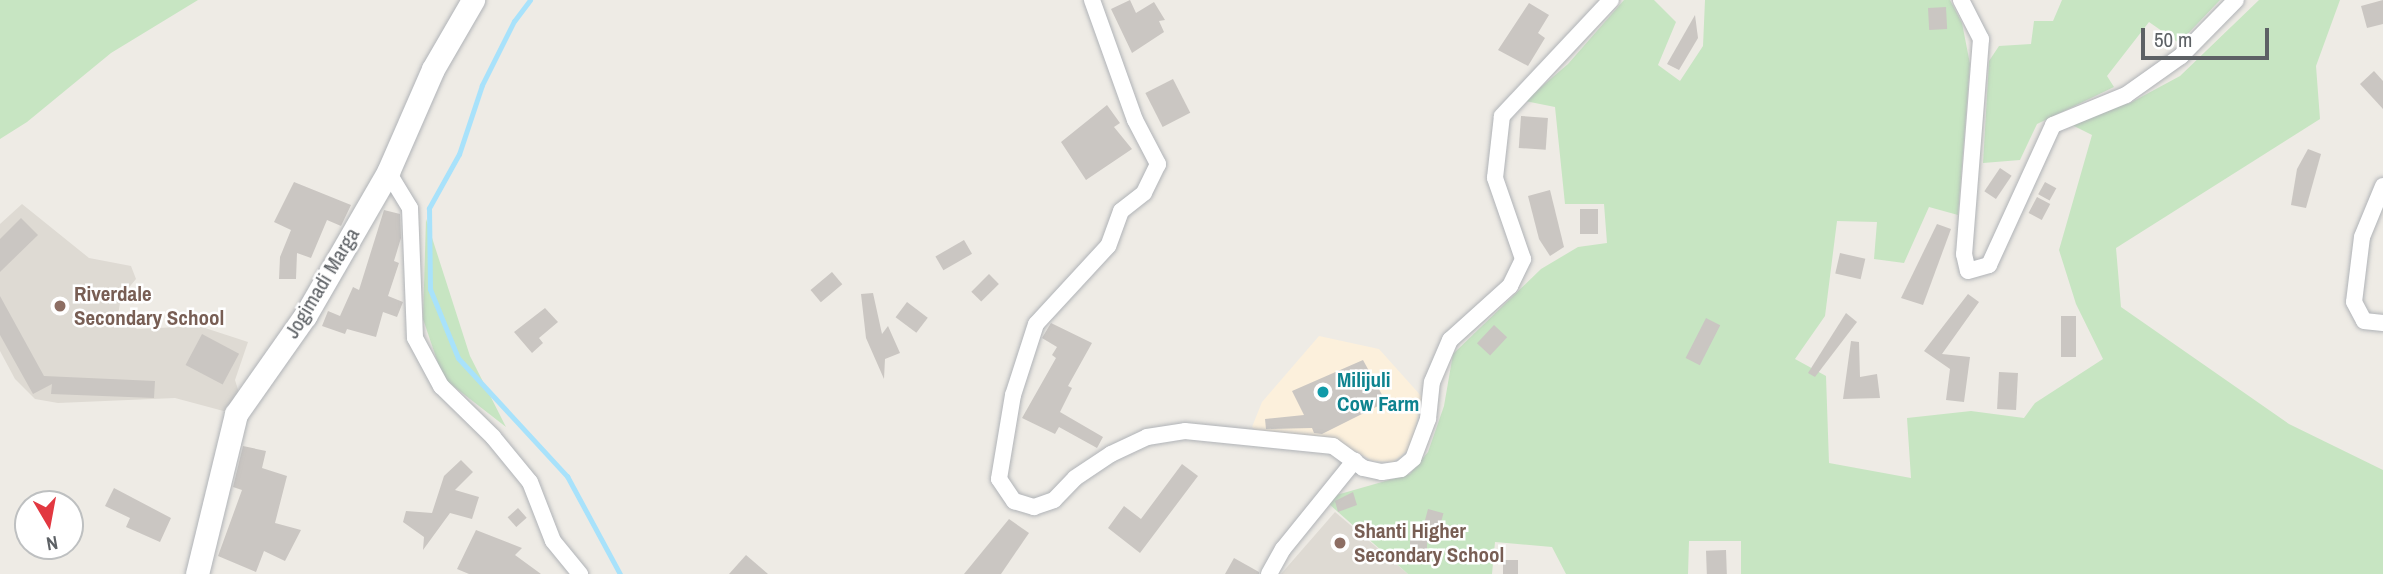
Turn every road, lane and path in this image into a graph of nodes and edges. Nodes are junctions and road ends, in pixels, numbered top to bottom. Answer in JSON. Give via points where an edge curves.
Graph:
{"nodes":[{"id":1,"x":473,"y":0,"type":"edge"},
{"id":2,"x":1092,"y":0,"type":"edge"},
{"id":3,"x":1611,"y":0,"type":"edge"},
{"id":4,"x":1961,"y":0,"type":"edge"},
{"id":5,"x":2236,"y":0,"type":"edge"},
{"id":6,"x":387,"y":172,"type":"junction"},
{"id":7,"x":2383,"y":186,"type":"edge"},
{"id":8,"x":2383,"y":323,"type":"edge"},
{"id":9,"x":1355,"y":460,"type":"junction"},
{"id":10,"x":197,"y":574,"type":"edge"},
{"id":11,"x":580,"y":574,"type":"edge"},
{"id":12,"x":1269,"y":574,"type":"edge"}],
"edges":[{"from":1,"to":6,"type":"main road","name":"Jogimadi Marga","via":[[433,69]]},
{"from":2,"to":9,"type":"street","via":[[1135,120],[1158,164],[1144,193],[1121,211],[1108,246],[1036,324],[1013,395],[999,479],[1014,501],[1034,507],[1054,500],[1075,478],[1111,454],[1147,437],[1185,431],[1333,446]]},
{"from":3,"to":9,"type":"street","via":[[1502,116],[1495,178],[1523,259],[1510,286],[1450,340],[1432,382],[1428,419],[1413,459],[1401,469],[1382,472],[1363,468]]},
{"from":4,"to":5,"type":"street","via":[[1981,39],[1964,254],[1968,271],[1989,265],[2053,125],[2126,95],[2181,56]]},
{"from":6,"to":10,"type":"main road","name":"Jogimadi Marga","via":[[305,316],[236,414]]},
{"from":6,"to":11,"type":"street","via":[[410,208],[415,338],[441,386],[494,437],[530,482],[553,541]]},
{"from":7,"to":8,"type":"street","via":[[2362,237],[2354,302],[2364,321]]},
{"from":9,"to":12,"type":"street","via":[[1283,549]]}]}
